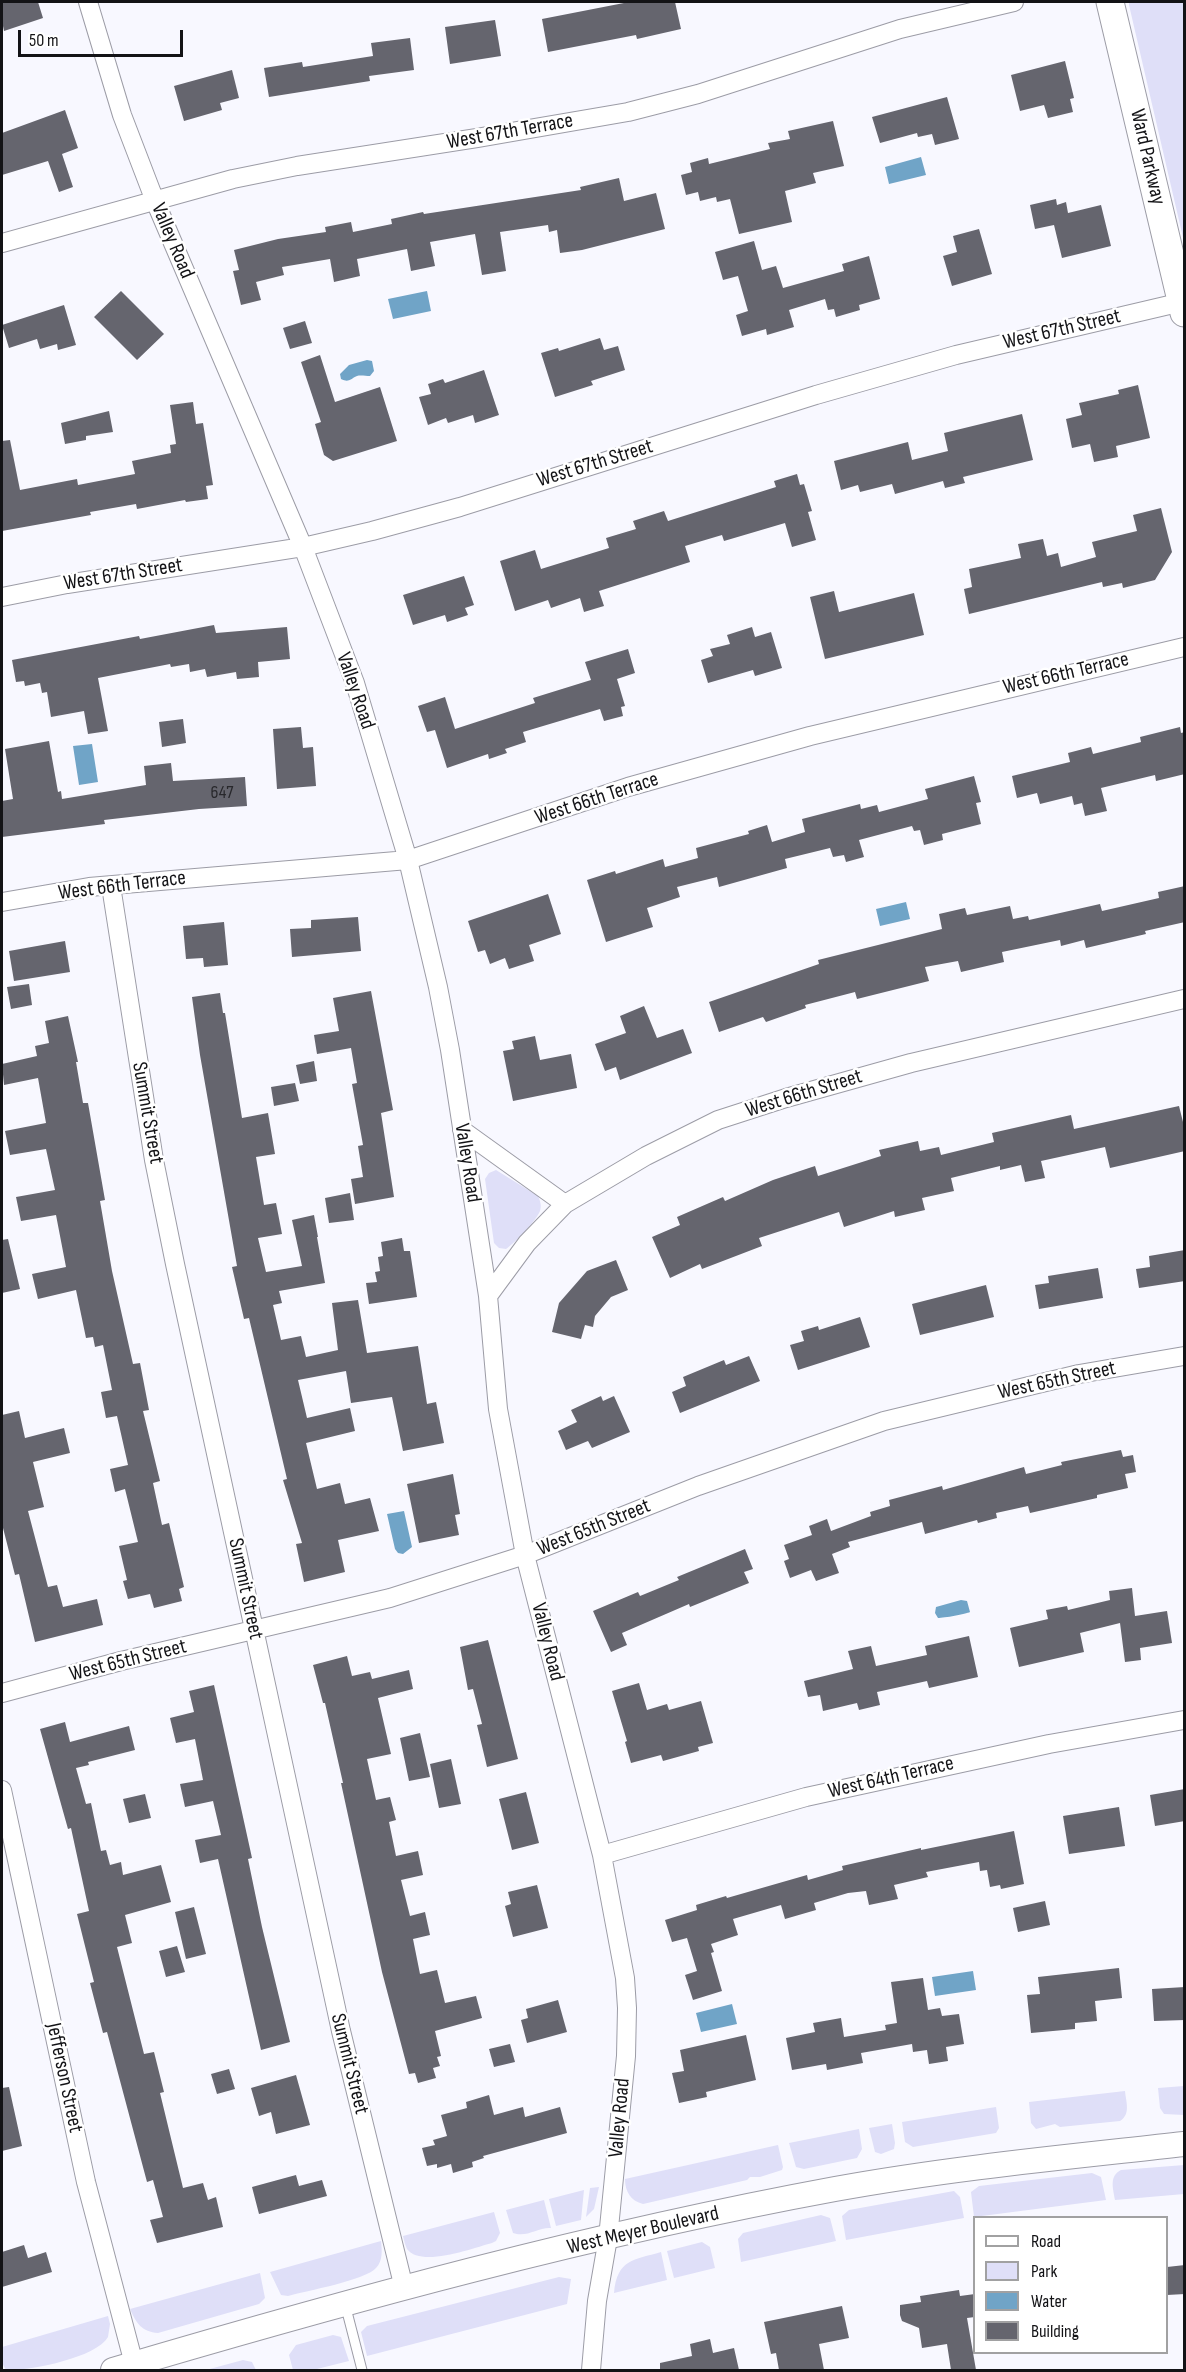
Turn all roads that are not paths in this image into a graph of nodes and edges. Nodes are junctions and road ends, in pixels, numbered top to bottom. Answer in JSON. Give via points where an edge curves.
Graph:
{"nodes":[{"id":1,"x":88,"y":2,"type":"edge"},
{"id":2,"x":1014,"y":2,"type":"edge"},
{"id":3,"x":1110,"y":2,"type":"edge"},
{"id":4,"x":155,"y":201,"type":"junction"},
{"id":5,"x":2,"y":243,"type":"edge"},
{"id":6,"x":1183,"y":307,"type":"edge"},
{"id":7,"x":303,"y":547,"type":"junction"},
{"id":8,"x":2,"y":597,"type":"edge"},
{"id":9,"x":1185,"y":647,"type":"edge"},
{"id":10,"x":408,"y":860,"type":"junction"},
{"id":11,"x":111,"y":885,"type":"junction"},
{"id":12,"x":2,"y":902,"type":"edge"},
{"id":13,"x":1185,"y":999,"type":"edge"},
{"id":14,"x":462,"y":1130,"type":"junction"},
{"id":15,"x":566,"y":1204,"type":"junction"},
{"id":16,"x":488,"y":1296,"type":"junction"},
{"id":17,"x":1185,"y":1356,"type":"edge"},
{"id":18,"x":525,"y":1555,"type":"junction"},
{"id":19,"x":254,"y":1631,"type":"junction"},
{"id":20,"x":2,"y":1693,"type":"edge"},
{"id":21,"x":1185,"y":1720,"type":"edge"},
{"id":22,"x":2,"y":1790,"type":"edge"},
{"id":23,"x":602,"y":1855,"type":"junction"},
{"id":24,"x":1185,"y":2144,"type":"edge"},
{"id":25,"x":608,"y":2238,"type":"junction"},
{"id":26,"x":404,"y":2288,"type":"junction"},
{"id":27,"x":345,"y":2304,"type":"junction"},
{"id":28,"x":124,"y":2367,"type":"edge"},
{"id":29,"x":362,"y":2370,"type":"edge"},
{"id":30,"x":591,"y":2370,"type":"edge"}],
"edges":[{"from":1,"to":4,"type":"street","name":"Valley Road","via":[[122,116]]},
{"from":2,"to":4,"type":"street","name":"West 67th Terrace","via":[[900,29],[698,94],[628,112],[297,166]]},
{"from":3,"to":6,"type":"main road","name":"Ward Parkway"},
{"from":4,"to":5,"type":"street","name":"West 67th Terrace"},
{"from":4,"to":7,"type":"street","name":"Valley Road"},
{"from":6,"to":7,"type":"street","name":"West 67th Street","via":[[956,355],[460,507]]},
{"from":7,"to":8,"type":"street","name":"West 67th Street"},
{"from":7,"to":10,"type":"street","name":"Valley Road","via":[[355,683]]},
{"from":9,"to":10,"type":"street","name":"West 66th Terrace","via":[[810,736],[628,787]]},
{"from":10,"to":11,"type":"street","name":"West 66th Terrace"},
{"from":10,"to":14,"type":"street","name":"Valley Road","via":[[438,987]]},
{"from":11,"to":12,"type":"street","name":"West 66th Terrace"},
{"from":11,"to":19,"type":"street","name":"Summit Street","via":[[154,1160]]},
{"from":13,"to":15,"type":"street","name":"West 66th Street","via":[[912,1063],[729,1116],[646,1156]]},
{"from":14,"to":15,"type":"street"},
{"from":14,"to":16,"type":"street","name":"Valley Road"},
{"from":15,"to":16,"type":"street","name":"West 66th Street","via":[[527,1243]]},
{"from":16,"to":18,"type":"street","name":"Valley Road","via":[[498,1409]]},
{"from":17,"to":18,"type":"street","name":"West 65th Street","via":[[1079,1374],[884,1421],[698,1486]]},
{"from":18,"to":19,"type":"street","name":"West 65th Street","via":[[390,1598]]},
{"from":18,"to":23,"type":"street","name":"Valley Road"},
{"from":19,"to":20,"type":"street","name":"West 65th Street"},
{"from":19,"to":26,"type":"street","name":"Summit Street","via":[[341,2031]]},
{"from":21,"to":23,"type":"street","name":"West 64th Terrace","via":[[1038,1746],[806,1797]]},
{"from":22,"to":28,"type":"street","name":"Jefferson Street"},
{"from":23,"to":25,"type":"street","name":"Valley Road","via":[[620,1943],[627,2008]]},
{"from":24,"to":25,"type":"main road","name":"West Meyer Boulevard","via":[[867,2184]]},
{"from":25,"to":26,"type":"main road","name":"West Meyer Boulevard"},
{"from":25,"to":30,"type":"street","name":"Valley Road"},
{"from":26,"to":27,"type":"main road","name":"West Meyer Boulevard"},
{"from":27,"to":28,"type":"main road","name":"West Meyer Boulevard"},
{"from":27,"to":29,"type":"lane"}]}
